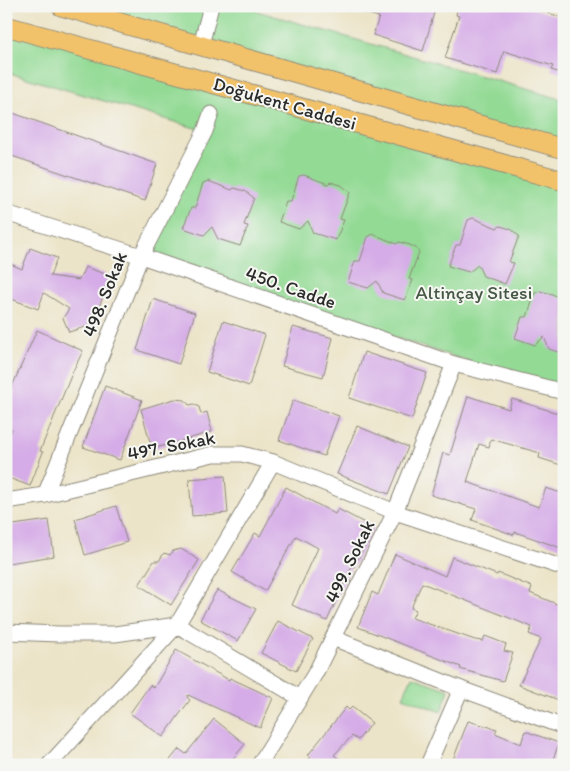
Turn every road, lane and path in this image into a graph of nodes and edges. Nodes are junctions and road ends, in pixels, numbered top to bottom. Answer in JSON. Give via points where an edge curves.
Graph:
{"nodes":[{"id":1,"x":61,"y":6,"type":"edge"},
{"id":2,"x":211,"y":6,"type":"edge"},
{"id":3,"x":6,"y":26,"type":"edge"},
{"id":4,"x":201,"y":45,"type":"junction"},
{"id":5,"x":211,"y":114,"type":"dead end"},
{"id":6,"x":564,"y":149,"type":"edge"},
{"id":7,"x":564,"y":181,"type":"edge"},
{"id":8,"x":6,"y":213,"type":"edge"},
{"id":9,"x":141,"y":256,"type":"junction"},
{"id":10,"x":454,"y":364,"type":"junction"},
{"id":11,"x":564,"y":392,"type":"edge"},
{"id":12,"x":273,"y":462,"type":"junction"},
{"id":13,"x":45,"y":495,"type":"junction"},
{"id":14,"x":6,"y":500,"type":"edge"},
{"id":15,"x":395,"y":512,"type":"junction"},
{"id":16,"x":564,"y":568,"type":"edge"},
{"id":17,"x":177,"y":625,"type":"junction"},
{"id":18,"x":6,"y":632,"type":"edge"},
{"id":19,"x":333,"y":638,"type":"junction"},
{"id":20,"x":461,"y":690,"type":"junction"},
{"id":21,"x":300,"y":698,"type":"junction"},
{"id":22,"x":564,"y":727,"type":"edge"},
{"id":23,"x":49,"y":765,"type":"edge"},
{"id":24,"x":259,"y":765,"type":"edge"},
{"id":25,"x":428,"y":765,"type":"edge"}],
"edges":[{"from":1,"to":4,"type":"main road","name":"Doğukent Caddesi"},
{"from":2,"to":4,"type":"street"},
{"from":3,"to":7,"type":"main road","name":"Doğukent Caddesi"},
{"from":4,"to":6,"type":"main road","name":"Doğukent Caddesi"},
{"from":5,"to":9,"type":"street","name":"498. Sokak"},
{"from":8,"to":9,"type":"street","name":"450. Cadde"},
{"from":9,"to":10,"type":"street","name":"450. Cadde"},
{"from":9,"to":13,"type":"street","name":"498. Sokak"},
{"from":10,"to":11,"type":"street","name":"450. Cadde"},
{"from":10,"to":15,"type":"street","name":"499. Sokak"},
{"from":12,"to":13,"type":"street","name":"497. Sokak","via":[[242,454],[213,454]]},
{"from":12,"to":15,"type":"street","name":"497. Sokak"},
{"from":12,"to":17,"type":"street"},
{"from":13,"to":14,"type":"street","name":"497. Sokak"},
{"from":15,"to":16,"type":"street","name":"497. Sokak"},
{"from":15,"to":19,"type":"street","name":"499. Sokak"},
{"from":17,"to":18,"type":"street","via":[[115,634]]},
{"from":17,"to":21,"type":"street"},
{"from":17,"to":23,"type":"street"},
{"from":19,"to":20,"type":"street"},
{"from":19,"to":21,"type":"street","name":"499. Sokak"},
{"from":20,"to":22,"type":"street"},
{"from":20,"to":25,"type":"street"},
{"from":21,"to":24,"type":"street","name":"499. Sokak"}]}
